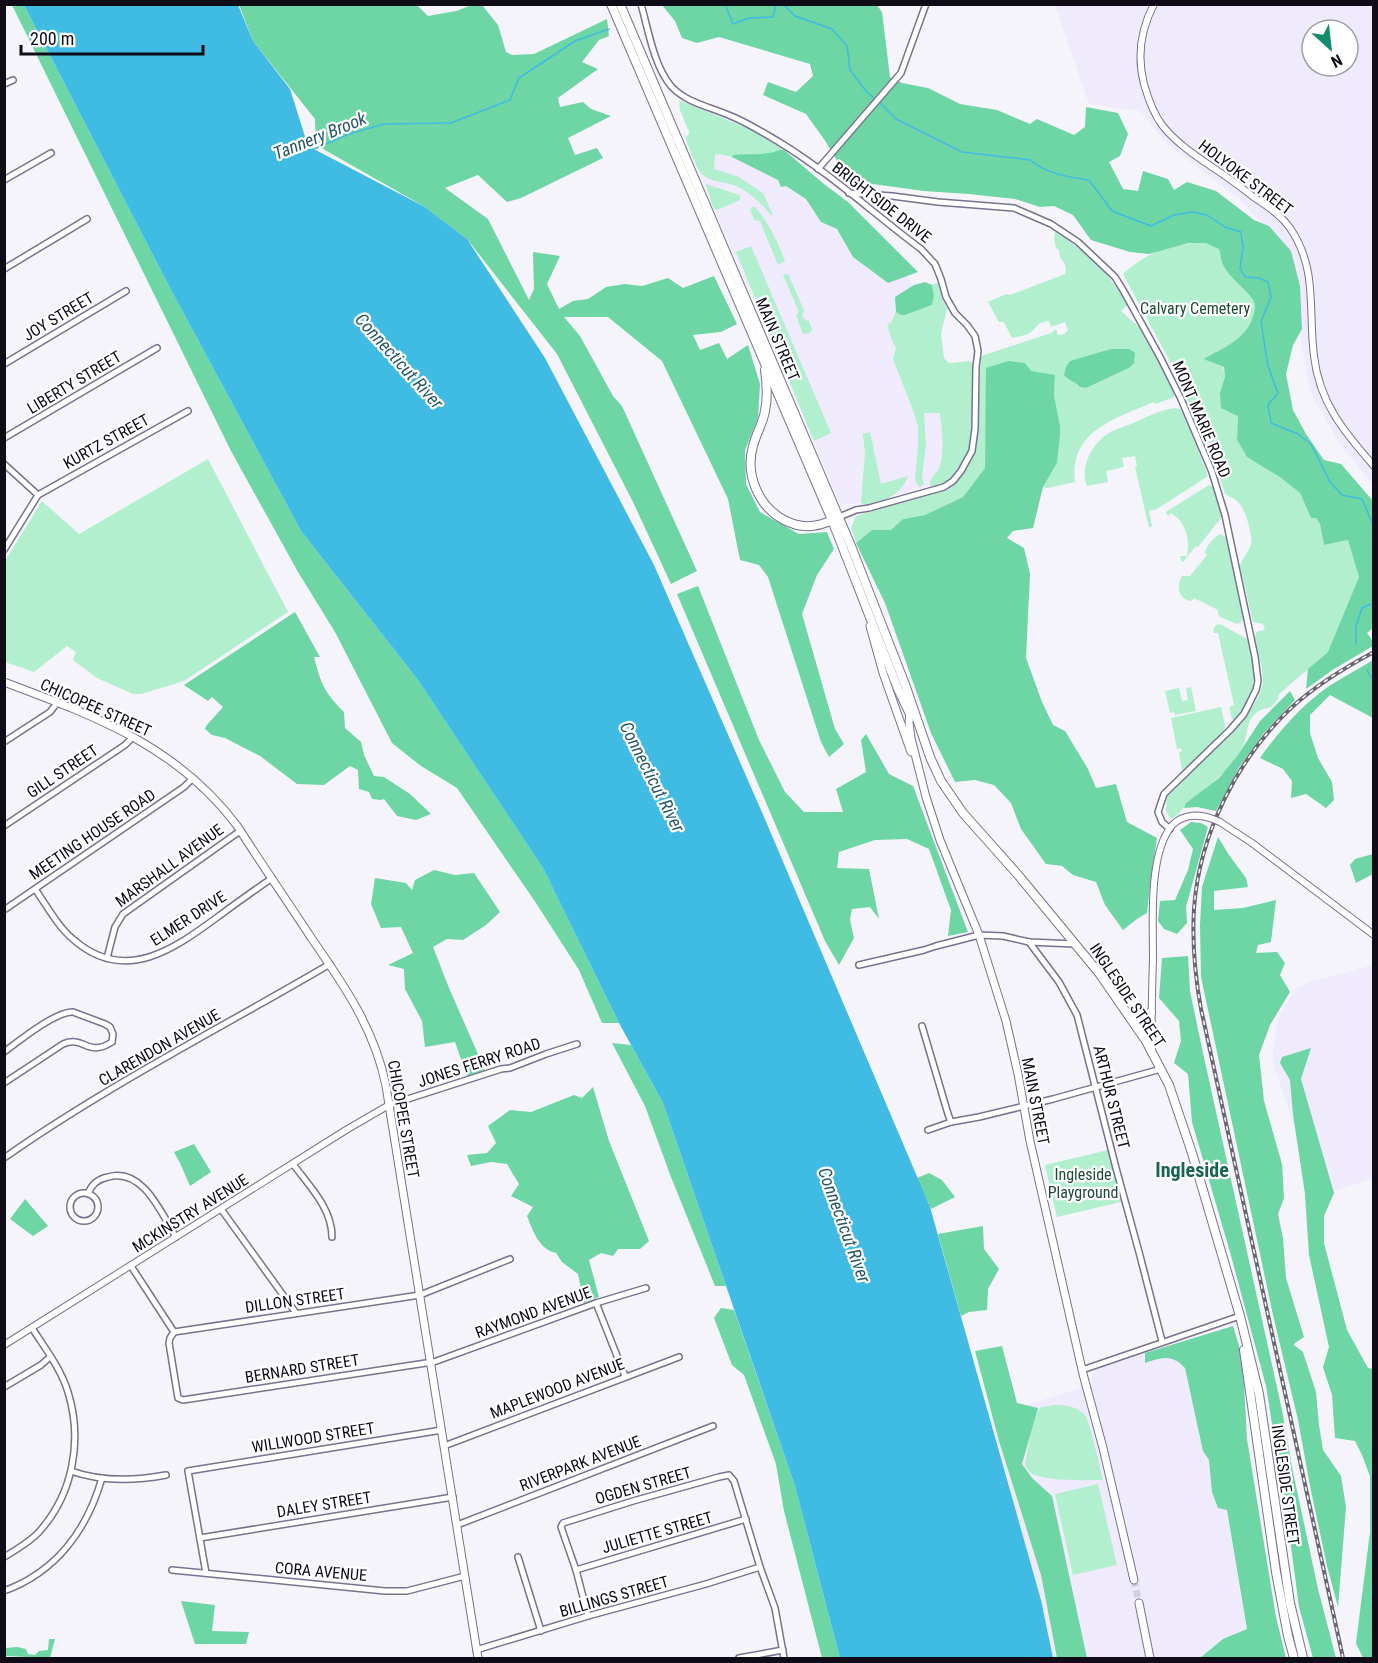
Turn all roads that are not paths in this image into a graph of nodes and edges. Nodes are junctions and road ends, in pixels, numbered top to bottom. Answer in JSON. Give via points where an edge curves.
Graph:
{"nodes":[{"id":1,"x":611,"y":4,"type":"edge"},
{"id":2,"x":620,"y":4,"type":"edge"},
{"id":3,"x":641,"y":4,"type":"edge"},
{"id":4,"x":927,"y":4,"type":"edge"},
{"id":5,"x":1155,"y":4,"type":"edge"},
{"id":6,"x":13,"y":80,"type":"dead end"},
{"id":7,"x":4,"y":84,"type":"edge"},
{"id":8,"x":51,"y":153,"type":"dead end"},
{"id":9,"x":818,"y":169,"type":"junction"},
{"id":10,"x":4,"y":180,"type":"edge"},
{"id":11,"x":849,"y":193,"type":"junction"},
{"id":12,"x":87,"y":219,"type":"dead end"},
{"id":13,"x":4,"y":269,"type":"edge"},
{"id":14,"x":126,"y":291,"type":"dead end"},
{"id":15,"x":157,"y":348,"type":"dead end"},
{"id":16,"x":764,"y":359,"type":"junction"},
{"id":17,"x":4,"y":364,"type":"edge"},
{"id":18,"x":188,"y":411,"type":"dead end"},
{"id":19,"x":4,"y":438,"type":"edge"},
{"id":20,"x":4,"y":464,"type":"edge"},
{"id":21,"x":1374,"y":466,"type":"edge"},
{"id":22,"x":38,"y":495,"type":"junction"},
{"id":23,"x":836,"y":519,"type":"junction"},
{"id":24,"x":4,"y":550,"type":"edge"},
{"id":25,"x":860,"y":591,"type":"junction"},
{"id":26,"x":4,"y":682,"type":"edge"},
{"id":27,"x":902,"y":688,"type":"junction"},
{"id":28,"x":57,"y":703,"type":"junction"},
{"id":29,"x":911,"y":703,"type":"junction"},
{"id":30,"x":910,"y":712,"type":"junction"},
{"id":31,"x":919,"y":731,"type":"junction"},
{"id":32,"x":133,"y":736,"type":"junction"},
{"id":33,"x":4,"y":742,"type":"edge"},
{"id":34,"x":920,"y":774,"type":"junction"},
{"id":35,"x":193,"y":778,"type":"junction"},
{"id":36,"x":4,"y":826,"type":"edge"},
{"id":37,"x":1170,"y":829,"type":"junction"},
{"id":38,"x":240,"y":831,"type":"junction"},
{"id":39,"x":272,"y":878,"type":"junction"},
{"id":40,"x":35,"y":889,"type":"junction"},
{"id":41,"x":4,"y":910,"type":"edge"},
{"id":42,"x":979,"y":935,"type":"junction"},
{"id":43,"x":1374,"y":935,"type":"edge"},
{"id":44,"x":1029,"y":942,"type":"junction"},
{"id":45,"x":1076,"y":944,"type":"junction"},
{"id":46,"x":107,"y":958,"type":"junction"},
{"id":47,"x":330,"y":964,"type":"junction"},
{"id":48,"x":859,"y":965,"type":"dead end"},
{"id":49,"x":1151,"y":1012,"type":"junction"},
{"id":50,"x":1132,"y":1019,"type":"junction"},
{"id":51,"x":922,"y":1026,"type":"dead end"},
{"id":52,"x":577,"y":1044,"type":"dead end"},
{"id":53,"x":1152,"y":1051,"type":"junction"},
{"id":54,"x":4,"y":1052,"type":"edge"},
{"id":55,"x":1161,"y":1069,"type":"junction"},
{"id":56,"x":4,"y":1083,"type":"edge"},
{"id":57,"x":1096,"y":1088,"type":"junction"},
{"id":58,"x":390,"y":1105,"type":"junction"},
{"id":59,"x":1023,"y":1106,"type":"junction"},
{"id":60,"x":951,"y":1122,"type":"junction"},
{"id":61,"x":928,"y":1130,"type":"dead end"},
{"id":62,"x":4,"y":1158,"type":"edge"},
{"id":63,"x":293,"y":1164,"type":"junction"},
{"id":64,"x":88,"y":1194,"type":"junction"},
{"id":65,"x":221,"y":1209,"type":"junction"},
{"id":66,"x":176,"y":1237,"type":"junction"},
{"id":67,"x":332,"y":1237,"type":"dead end"},
{"id":68,"x":510,"y":1259,"type":"dead end"},
{"id":69,"x":131,"y":1266,"type":"junction"},
{"id":70,"x":646,"y":1288,"type":"dead end"},
{"id":71,"x":420,"y":1295,"type":"junction"},
{"id":72,"x":596,"y":1303,"type":"junction"},
{"id":73,"x":296,"y":1313,"type":"junction"},
{"id":74,"x":1240,"y":1316,"type":"junction"},
{"id":75,"x":32,"y":1328,"type":"junction"},
{"id":76,"x":174,"y":1332,"type":"junction"},
{"id":77,"x":1162,"y":1341,"type":"junction"},
{"id":78,"x":4,"y":1345,"type":"edge"},
{"id":79,"x":50,"y":1357,"type":"junction"},
{"id":80,"x":679,"y":1357,"type":"dead end"},
{"id":81,"x":431,"y":1363,"type":"junction"},
{"id":82,"x":1082,"y":1370,"type":"junction"},
{"id":83,"x":625,"y":1376,"type":"junction"},
{"id":84,"x":4,"y":1387,"type":"edge"},
{"id":85,"x":713,"y":1426,"type":"dead end"},
{"id":86,"x":442,"y":1430,"type":"junction"},
{"id":87,"x":444,"y":1446,"type":"junction"},
{"id":88,"x":71,"y":1471,"type":"junction"},
{"id":89,"x":166,"y":1475,"type":"dead end"},
{"id":90,"x":102,"y":1478,"type":"junction"},
{"id":91,"x":453,"y":1497,"type":"junction"},
{"id":92,"x":746,"y":1519,"type":"junction"},
{"id":93,"x":457,"y":1525,"type":"junction"},
{"id":94,"x":200,"y":1538,"type":"junction"},
{"id":95,"x":4,"y":1557,"type":"edge"},
{"id":96,"x":518,"y":1557,"type":"dead end"},
{"id":97,"x":760,"y":1567,"type":"junction"},
{"id":98,"x":172,"y":1570,"type":"dead end"},
{"id":99,"x":576,"y":1570,"type":"junction"},
{"id":100,"x":206,"y":1573,"type":"junction"},
{"id":101,"x":465,"y":1576,"type":"junction"},
{"id":102,"x":1134,"y":1580,"type":"tunnel mouth"},
{"id":103,"x":4,"y":1591,"type":"edge"},
{"id":104,"x":1139,"y":1603,"type":"tunnel mouth"},
{"id":105,"x":588,"y":1616,"type":"junction"},
{"id":106,"x":541,"y":1631,"type":"junction"},
{"id":107,"x":476,"y":1650,"type":"junction"},
{"id":108,"x":783,"y":1650,"type":"junction"},
{"id":109,"x":478,"y":1659,"type":"edge"},
{"id":110,"x":738,"y":1659,"type":"edge"},
{"id":111,"x":784,"y":1659,"type":"edge"},
{"id":112,"x":1149,"y":1659,"type":"edge"},
{"id":113,"x":1294,"y":1659,"type":"edge"},
{"id":114,"x":1303,"y":1659,"type":"edge"}],
"edges":[{"from":1,"to":16,"type":"main road","name":"MAIN STREET"},
{"from":2,"to":23,"type":"main road","name":"MAIN STREET"},
{"from":3,"to":9,"type":"street","name":"BRIGHTSIDE DRIVE","via":[[660,66],[676,90],[692,101],[747,124]]},
{"from":4,"to":9,"type":"street","via":[[901,73]]},
{"from":5,"to":21,"type":"street","name":"HOLYOKE STREET","via":[[1142,36],[1140,54],[1140,70],[1155,113],[1178,142],[1288,225],[1309,274],[1319,381],[1336,420]]},
{"from":6,"to":7,"type":"street"},
{"from":8,"to":10,"type":"street"},
{"from":9,"to":11,"type":"street","name":"BRIGHTSIDE DRIVE"},
{"from":11,"to":23,"type":"street","name":"BRIGHTSIDE DRIVE","via":[[935,264],[946,297],[975,336],[975,429],[972,451],[961,471],[944,487]]},
{"from":11,"to":37,"type":"street","name":"MONT MARIE ROAD","via":[[1014,208],[1051,224],[1078,242],[1114,277],[1160,357],[1203,448],[1220,496],[1258,681],[1253,699],[1238,722],[1164,794],[1158,812]]},
{"from":12,"to":13,"type":"street"},
{"from":14,"to":17,"type":"street","name":"JOY STREET"},
{"from":15,"to":19,"type":"street","name":"LIBERTY STREET"},
{"from":16,"to":23,"type":"main road","name":"MAIN STREET"},
{"from":16,"to":23,"type":"main road","via":[[766,404],[751,457],[756,490],[771,510],[792,524],[811,527]]},
{"from":18,"to":22,"type":"street","name":"KURTZ STREET"},
{"from":20,"to":22,"type":"street"},
{"from":22,"to":24,"type":"street"},
{"from":23,"to":25,"type":"main road","name":"MAIN STREET"},
{"from":23,"to":27,"type":"main road","name":"MAIN STREET"},
{"from":25,"to":27,"type":"main road","name":"MAIN STREET"},
{"from":25,"to":34,"type":"main road","name":"MAIN STREET","via":[[883,673]]},
{"from":26,"to":28,"type":"main road","name":"CHICOPEE STREET"},
{"from":27,"to":29,"type":"main road","name":"INGLESIDE STREET"},
{"from":27,"to":30,"type":"main road","name":"INGLESIDE STREET"},
{"from":28,"to":32,"type":"main road","name":"CHICOPEE STREET"},
{"from":28,"to":33,"type":"street","via":[[50,712]]},
{"from":29,"to":30,"type":"main road","name":"MAIN STREET"},
{"from":29,"to":31,"type":"main road","name":"INGLESIDE STREET"},
{"from":30,"to":31,"type":"main road","name":"INGLESIDE STREET"},
{"from":30,"to":34,"type":"main road","name":"MAIN STREET","via":[[911,738]]},
{"from":31,"to":45,"type":"main road","name":"INGLESIDE STREET","via":[[957,806]]},
{"from":32,"to":35,"type":"main road","name":"CHICOPEE STREET"},
{"from":32,"to":36,"type":"street","name":"GILL STREET"},
{"from":34,"to":42,"type":"main road","name":"MAIN STREET","via":[[940,840]]},
{"from":35,"to":38,"type":"main road","name":"CHICOPEE STREET"},
{"from":35,"to":40,"type":"street","name":"MEETING HOUSE ROAD"},
{"from":37,"to":43,"type":"street","via":[[1187,816],[1216,821],[1252,843]]},
{"from":37,"to":49,"type":"street","via":[[1155,881]]},
{"from":38,"to":39,"type":"main road","name":"CHICOPEE STREET"},
{"from":38,"to":46,"type":"street","name":"MARSHALL AVENUE","via":[[123,914],[115,927]]},
{"from":39,"to":46,"type":"street","name":"ELMER DRIVE","via":[[162,953],[135,960]]},
{"from":39,"to":47,"type":"main road","name":"CHICOPEE STREET"},
{"from":40,"to":41,"type":"street","name":"MEETING HOUSE ROAD"},
{"from":40,"to":46,"type":"street","name":"ELMER DRIVE","via":[[70,936]]},
{"from":42,"to":44,"type":"street"},
{"from":42,"to":48,"type":"street"},
{"from":42,"to":59,"type":"main road","name":"MAIN STREET","via":[[1006,1021]]},
{"from":44,"to":45,"type":"street"},
{"from":44,"to":57,"type":"street","name":"ARTHUR STREET","via":[[1059,982],[1077,1015]]},
{"from":45,"to":50,"type":"main road","name":"INGLESIDE STREET"},
{"from":47,"to":58,"type":"main road","name":"CHICOPEE STREET","via":[[374,1042]]},
{"from":47,"to":62,"type":"street","name":"CLARENDON AVENUE","via":[[144,1070]]},
{"from":49,"to":50,"type":"main road"},
{"from":49,"to":53,"type":"street"},
{"from":50,"to":53,"type":"main road","name":"INGLESIDE STREET"},
{"from":51,"to":60,"type":"street"},
{"from":52,"to":58,"type":"street","name":"JONES FERRY ROAD"},
{"from":53,"to":55,"type":"main road","name":"INGLESIDE STREET"},
{"from":54,"to":56,"type":"street","via":[[69,1012],[105,1024],[114,1036],[112,1042],[100,1048],[67,1042]]},
{"from":55,"to":57,"type":"street"},
{"from":55,"to":74,"type":"main road","name":"INGLESIDE STREET","via":[[1192,1153]]},
{"from":57,"to":59,"type":"street"},
{"from":57,"to":77,"type":"street","name":"ARTHUR STREET"},
{"from":58,"to":63,"type":"street","name":"MCKINSTRY AVENUE"},
{"from":58,"to":71,"type":"main road","name":"CHICOPEE STREET"},
{"from":59,"to":60,"type":"street"},
{"from":59,"to":82,"type":"main road","name":"MAIN STREET"},
{"from":60,"to":61,"type":"street"},
{"from":63,"to":65,"type":"street","name":"MCKINSTRY AVENUE"},
{"from":63,"to":67,"type":"street","via":[[325,1208]]},
{"from":64,"to":64,"type":"street","via":[[78,1195],[71,1204],[73,1215],[80,1221],[89,1220],[97,1211],[96,1201]]},
{"from":64,"to":66,"type":"street","via":[[102,1178],[132,1178],[147,1191]]},
{"from":65,"to":66,"type":"street","name":"MCKINSTRY AVENUE"},
{"from":65,"to":73,"type":"street"},
{"from":66,"to":69,"type":"street","name":"MCKINSTRY AVENUE"},
{"from":68,"to":71,"type":"street","name":"DILLON STREET"},
{"from":69,"to":75,"type":"street","name":"MCKINSTRY AVENUE"},
{"from":69,"to":76,"type":"street"},
{"from":70,"to":72,"type":"street","name":"RAYMOND AVENUE"},
{"from":71,"to":73,"type":"street","name":"DILLON STREET"},
{"from":71,"to":81,"type":"main road","name":"CHICOPEE STREET"},
{"from":72,"to":81,"type":"street","name":"RAYMOND AVENUE"},
{"from":72,"to":83,"type":"street"},
{"from":73,"to":76,"type":"street","name":"DILLON STREET"},
{"from":74,"to":77,"type":"street"},
{"from":74,"to":113,"type":"main road","name":"INGLESIDE STREET","via":[[1276,1572]]},
{"from":74,"to":114,"type":"main road","name":"INGLESIDE STREET","via":[[1259,1394],[1290,1602]]},
{"from":75,"to":78,"type":"street","name":"MCKINSTRY AVENUE"},
{"from":75,"to":79,"type":"street"},
{"from":76,"to":81,"type":"street","name":"BERNARD STREET","via":[[169,1343],[178,1398],[183,1400]]},
{"from":77,"to":82,"type":"street"},
{"from":79,"to":84,"type":"street"},
{"from":79,"to":88,"type":"street","via":[[68,1391],[74,1421]]},
{"from":80,"to":83,"type":"street","name":"MAPLEWOOD AVENUE"},
{"from":81,"to":86,"type":"main road","name":"CHICOPEE STREET"},
{"from":82,"to":102,"type":"main road","name":"MAIN STREET"},
{"from":83,"to":87,"type":"street","name":"MAPLEWOOD AVENUE"},
{"from":85,"to":93,"type":"street","name":"RIVERPARK AVENUE"},
{"from":86,"to":87,"type":"main road","name":"CHICOPEE STREET"},
{"from":86,"to":94,"type":"street","name":"WILLWOOD STREET","via":[[188,1471]]},
{"from":87,"to":91,"type":"main road","name":"CHICOPEE STREET"},
{"from":88,"to":90,"type":"street"},
{"from":88,"to":95,"type":"street","via":[[45,1524]]},
{"from":89,"to":90,"type":"street"},
{"from":90,"to":103,"type":"street","via":[[85,1523],[64,1551],[38,1574]]},
{"from":91,"to":93,"type":"main road","name":"CHICOPEE STREET"},
{"from":91,"to":94,"type":"street","name":"DALEY STREET"},
{"from":92,"to":97,"type":"street"},
{"from":92,"to":99,"type":"street","name":"JULIETTE STREET"},
{"from":92,"to":99,"type":"street","name":"OGDEN STREET","via":[[731,1476],[691,1484],[563,1523]]},
{"from":93,"to":101,"type":"main road","name":"CHICOPEE STREET"},
{"from":94,"to":100,"type":"street"},
{"from":96,"to":106,"type":"street"},
{"from":97,"to":105,"type":"street","name":"BILLINGS STREET"},
{"from":97,"to":108,"type":"street","via":[[775,1608]]},
{"from":98,"to":100,"type":"street","name":"CORA AVENUE"},
{"from":99,"to":105,"type":"street"},
{"from":100,"to":101,"type":"street","name":"CORA AVENUE","via":[[399,1591]]},
{"from":101,"to":107,"type":"main road","name":"CHICOPEE STREET"},
{"from":104,"to":112,"type":"main road"},
{"from":105,"to":106,"type":"street","name":"BILLINGS STREET"},
{"from":106,"to":107,"type":"street","name":"BILLINGS STREET"},
{"from":107,"to":109,"type":"main road","name":"CHICOPEE STREET"},
{"from":108,"to":110,"type":"street"},
{"from":108,"to":111,"type":"street"}]}
